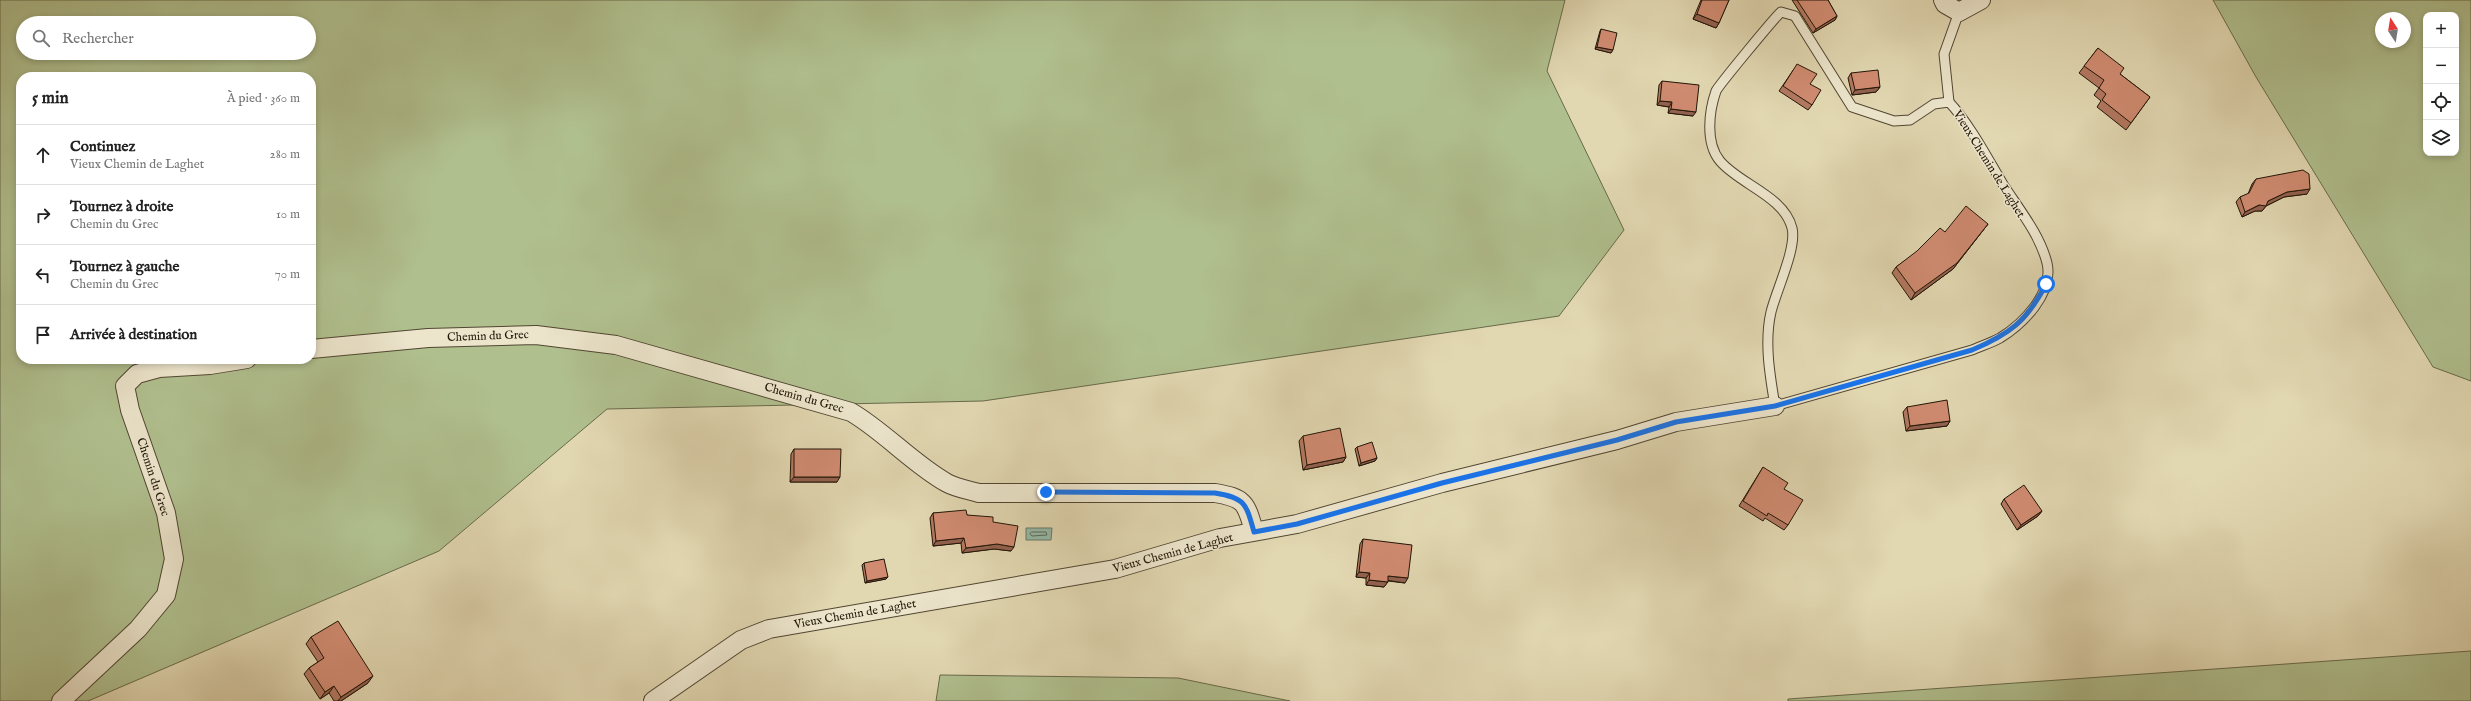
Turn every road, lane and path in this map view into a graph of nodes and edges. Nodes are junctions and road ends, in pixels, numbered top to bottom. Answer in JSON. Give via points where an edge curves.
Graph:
{"nodes":[{"id":1,"x":1944,"y":0,"type":"edge"},
{"id":2,"x":1982,"y":0,"type":"edge"},
{"id":3,"x":1959,"y":12,"type":"junction"},
{"id":4,"x":1949,"y":102,"type":"junction"},
{"id":5,"x":316,"y":349,"type":"edge"},
{"id":6,"x":216,"y":364,"type":"edge"},
{"id":7,"x":1775,"y":406,"type":"junction"},
{"id":8,"x":1254,"y":532,"type":"junction"},
{"id":9,"x":61,"y":701,"type":"edge"},
{"id":10,"x":653,"y":701,"type":"edge"}],
"edges":[{"from":1,"to":3,"type":"street","via":[[1945,4]]},
{"from":2,"to":3,"type":"street"},
{"from":3,"to":4,"type":"lane","via":[[1944,54]]},
{"from":4,"to":7,"type":"lane","name":"Vieux Chemin de Laghet","via":[[2042,247],[2047,264],[2046,284],[2035,307],[1999,339],[1972,350]]},
{"from":4,"to":7,"type":"lane","name":"Vieux Chemin de Laghet","via":[[1934,104],[1910,120],[1894,121],[1852,107],[1795,16],[1781,12],[1717,89],[1710,125],[1713,145],[1720,161],[1782,208],[1792,228],[1788,257],[1770,314],[1769,373]]},
{"from":5,"to":8,"type":"street","name":"Chemin du Grec","via":[[428,338],[536,335],[616,345],[851,412],[873,425],[929,471],[948,483],[978,493],[1215,493],[1235,496],[1247,505]]},
{"from":6,"to":9,"type":"street","name":"Chemin du Grec","via":[[159,368],[137,374],[125,386],[130,410],[166,513],[174,559],[166,595],[138,629]]},
{"from":7,"to":8,"type":"street","name":"Vieux Chemin de Laghet","via":[[1676,422],[1617,440],[1442,483],[1297,524]]},
{"from":8,"to":10,"type":"street","name":"Vieux Chemin de Laghet","via":[[1220,538],[1115,569],[769,629],[741,640]]}]}
